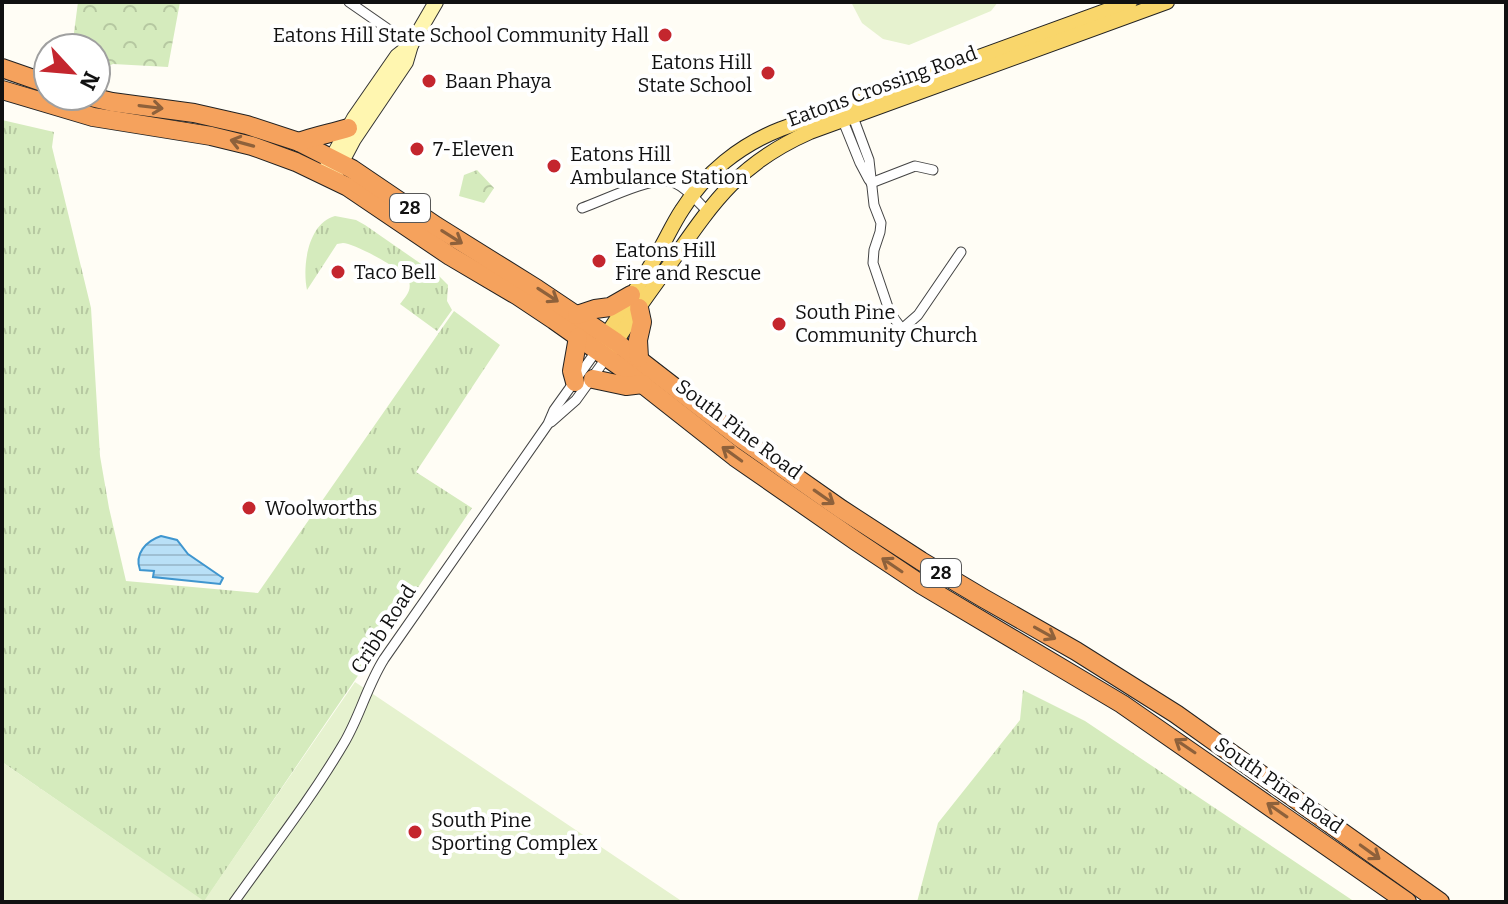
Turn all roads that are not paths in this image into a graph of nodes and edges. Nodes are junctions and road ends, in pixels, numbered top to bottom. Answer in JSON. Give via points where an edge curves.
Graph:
{"nodes":[{"id":1,"x":349,"y":2,"type":"edge"},
{"id":2,"x":436,"y":2,"type":"edge"},
{"id":3,"x":1130,"y":2,"type":"edge"},
{"id":4,"x":1167,"y":2,"type":"edge"},
{"id":5,"x":411,"y":45,"type":"junction"},
{"id":6,"x":2,"y":68,"type":"edge"},
{"id":7,"x":32,"y":78,"type":"edge"},
{"id":8,"x":2,"y":90,"type":"edge"},
{"id":9,"x":112,"y":102,"type":"edge"},
{"id":10,"x":848,"y":119,"type":"junction"},
{"id":11,"x":348,"y":128,"type":"junction"},
{"id":12,"x":299,"y":142,"type":"junction"},
{"id":13,"x":332,"y":168,"type":"junction"},
{"id":14,"x":933,"y":170,"type":"dead end"},
{"id":15,"x":871,"y":183,"type":"junction"},
{"id":16,"x":692,"y":196,"type":"junction"},
{"id":17,"x":582,"y":208,"type":"dead end"},
{"id":18,"x":707,"y":211,"type":"junction"},
{"id":19,"x":961,"y":252,"type":"dead end"},
{"id":20,"x":635,"y":301,"type":"junction"},
{"id":21,"x":577,"y":315,"type":"junction"},
{"id":22,"x":578,"y":337,"type":"junction"},
{"id":23,"x":607,"y":346,"type":"junction"},
{"id":24,"x":639,"y":358,"type":"junction"},
{"id":25,"x":584,"y":380,"type":"junction"},
{"id":26,"x":643,"y":384,"type":"junction"},
{"id":27,"x":548,"y":424,"type":"junction"},
{"id":28,"x":234,"y":902,"type":"edge"},
{"id":29,"x":1407,"y":902,"type":"edge"},
{"id":30,"x":1440,"y":902,"type":"edge"}],
"edges":[{"from":1,"to":5,"type":"street"},
{"from":2,"to":5,"type":"street"},
{"from":3,"to":16,"type":"main road","name":"Eatons Crossing Road","via":[[762,136],[722,164]]},
{"from":4,"to":10,"type":"main road","name":"Eatons Crossing Road"},
{"from":5,"to":11,"type":"street","via":[[397,56]]},
{"from":5,"to":13,"type":"street","via":[[406,62]]},
{"from":6,"to":7,"type":"highway"},
{"from":13,"to":8,"type":"highway","name":"South Pine Road","number":"28","one_way":true,"via":[[211,136],[93,117]]},
{"from":9,"to":12,"type":"highway","name":"South Pine Road","number":"28","one_way":true,"via":[[230,120]]},
{"from":10,"to":15,"type":"street","via":[[869,160]]},
{"from":10,"to":18,"type":"main road","name":"Eatons Crossing Road","via":[[765,155]]},
{"from":11,"to":12,"type":"highway"},
{"from":11,"to":13,"type":"street"},
{"from":12,"to":13,"type":"highway","name":"South Pine Road","number":"28"},
{"from":13,"to":21,"type":"highway","name":"South Pine Road","number":"28","one_way":true,"via":[[369,180]]},
{"from":13,"to":22,"type":"highway","name":"South Pine Road","number":"28","via":[[450,256]]},
{"from":14,"to":15,"type":"street","via":[[915,166]]},
{"from":15,"to":19,"type":"street","via":[[881,223],[873,263],[890,313],[902,329],[918,315]]},
{"from":16,"to":17,"type":"street","via":[[669,180]]},
{"from":16,"to":18,"type":"street"},
{"from":16,"to":20,"type":"main road","name":"Eatons Crossing Road"},
{"from":18,"to":20,"type":"main road","name":"Eatons Crossing Road"},
{"from":20,"to":21,"type":"highway"},
{"from":20,"to":23,"type":"main road","name":"Eatons Crossing Road"},
{"from":20,"to":24,"type":"highway","via":[[642,322]]},
{"from":21,"to":23,"type":"highway","name":"South Pine Road","number":"28"},
{"from":22,"to":23,"type":"highway","name":"South Pine Road","number":"28"},
{"from":22,"to":25,"type":"highway","via":[[572,371]]},
{"from":23,"to":24,"type":"highway","name":"South Pine Road","number":"28"},
{"from":23,"to":25,"type":"street","name":"Cribb Road"},
{"from":23,"to":25,"type":"street","name":"Cribb Road"},
{"from":23,"to":26,"type":"highway","name":"South Pine Road","number":"28"},
{"from":24,"to":30,"type":"highway","name":"South Pine Road","number":"28","one_way":true,"via":[[841,509],[1176,714]]},
{"from":25,"to":26,"type":"highway"},
{"from":25,"to":27,"type":"street","name":"Cribb Road","via":[[554,410]]},
{"from":25,"to":27,"type":"street","name":"Cribb Road","via":[[569,408]]},
{"from":29,"to":26,"type":"highway","name":"South Pine Road","number":"28","one_way":true,"via":[[1122,704],[856,541]]},
{"from":27,"to":28,"type":"street","name":"Cribb Road","via":[[384,659],[337,754]]}]}
